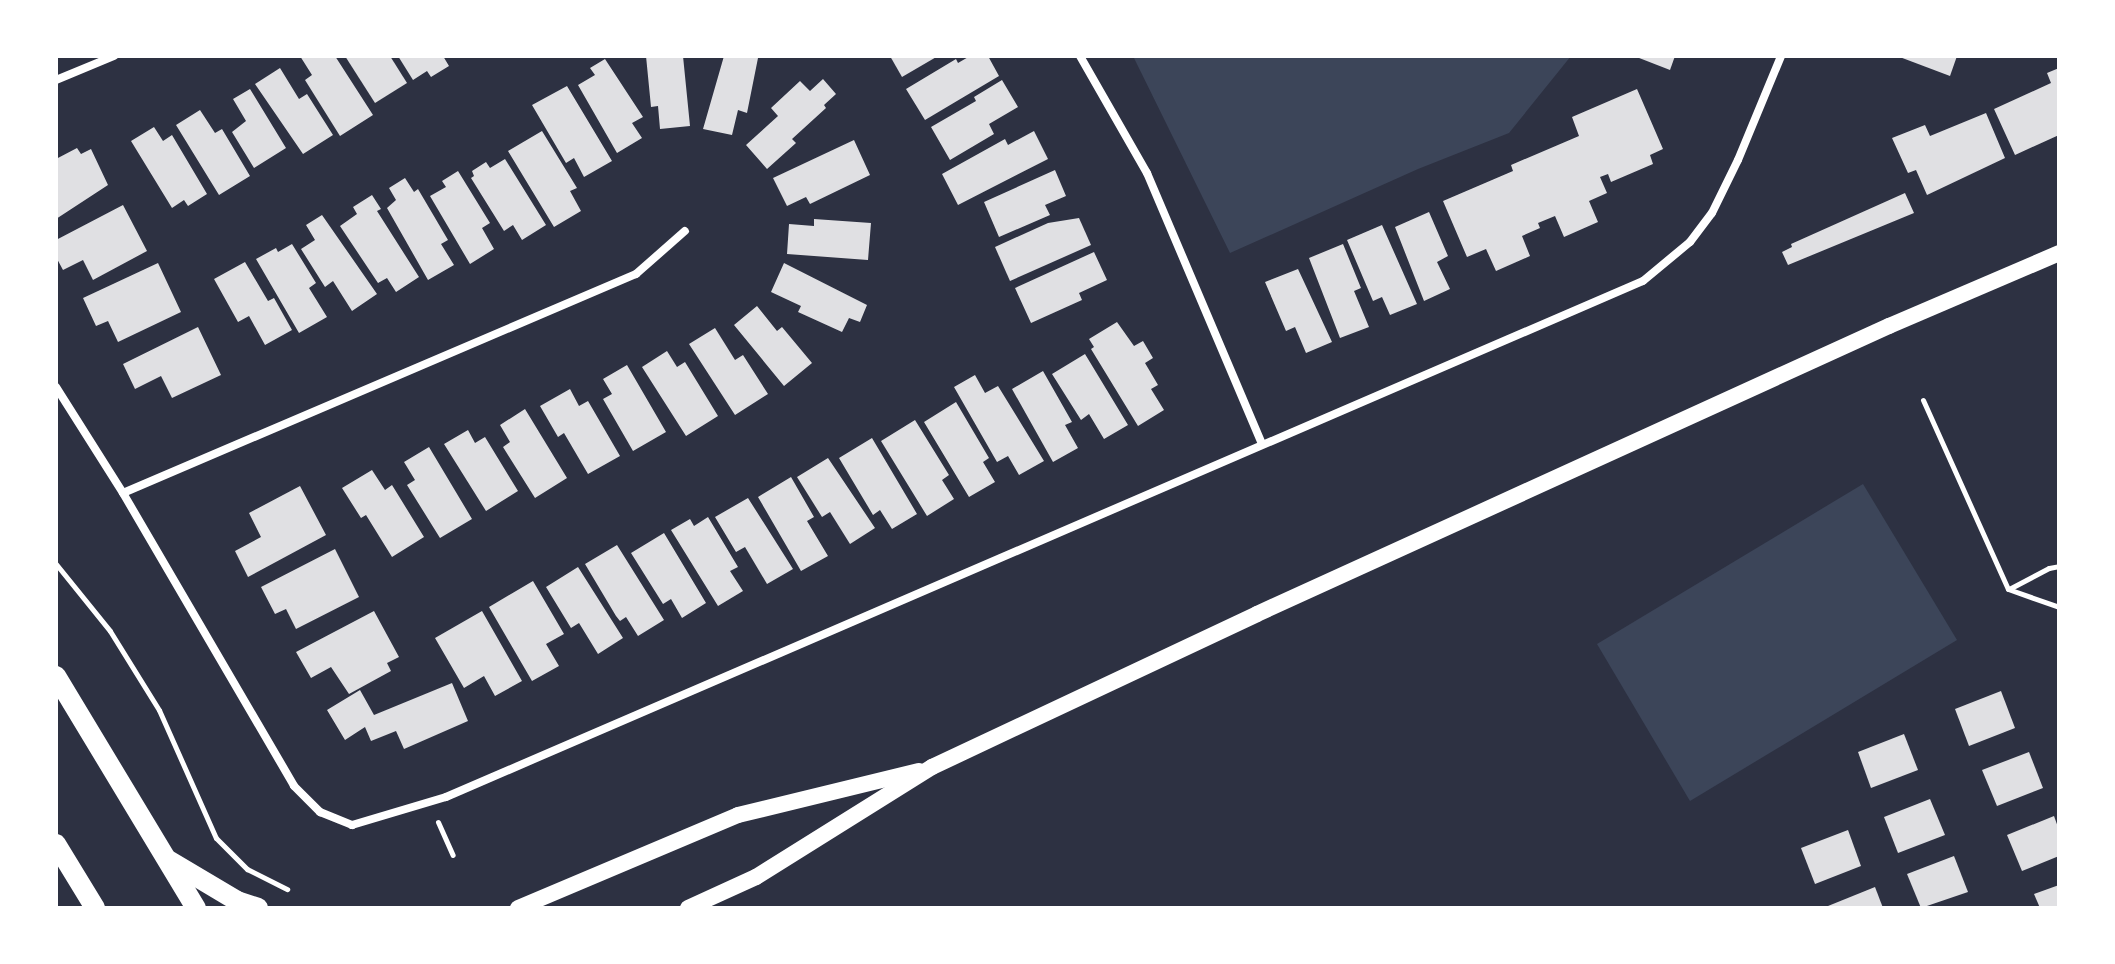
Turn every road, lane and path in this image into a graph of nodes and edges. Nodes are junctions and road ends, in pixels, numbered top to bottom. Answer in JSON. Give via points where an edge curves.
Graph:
{"nodes":[{"id":1,"x":114,"y":56,"type":"edge"},
{"id":2,"x":1080,"y":56,"type":"edge"},
{"id":3,"x":1781,"y":56,"type":"edge"},
{"id":4,"x":56,"y":80,"type":"edge"},
{"id":5,"x":685,"y":231,"type":"dead end"},
{"id":6,"x":2059,"y":253,"type":"edge"},
{"id":7,"x":56,"y":387,"type":"edge"},
{"id":8,"x":1923,"y":400,"type":"dead end"},
{"id":9,"x":1262,"y":444,"type":"junction"},
{"id":10,"x":123,"y":493,"type":"junction"},
{"id":11,"x":56,"y":564,"type":"edge"},
{"id":12,"x":2059,"y":566,"type":"edge"},
{"id":13,"x":2008,"y":589,"type":"junction"},
{"id":14,"x":2059,"y":607,"type":"edge"},
{"id":15,"x":2059,"y":663,"type":"edge"},
{"id":16,"x":56,"y":676,"type":"edge"},
{"id":17,"x":2059,"y":676,"type":"edge"},
{"id":18,"x":932,"y":767,"type":"junction"},
{"id":19,"x":438,"y":822,"type":"dead end"},
{"id":20,"x":61,"y":852,"type":"edge"},
{"id":21,"x":453,"y":855,"type":"dead end"},
{"id":22,"x":167,"y":860,"type":"junction"},
{"id":23,"x":287,"y":889,"type":"dead end"},
{"id":24,"x":81,"y":908,"type":"edge"},
{"id":25,"x":95,"y":908,"type":"edge"},
{"id":26,"x":196,"y":908,"type":"edge"},
{"id":27,"x":258,"y":908,"type":"edge"},
{"id":28,"x":518,"y":908,"type":"edge"},
{"id":29,"x":688,"y":908,"type":"edge"}],
"edges":[{"from":1,"to":4,"type":"street"},
{"from":2,"to":9,"type":"street","via":[[1147,173]]},
{"from":3,"to":9,"type":"street","via":[[1712,213],[1690,242],[1643,281]]},
{"from":5,"to":10,"type":"street","via":[[636,274]]},
{"from":6,"to":18,"type":"main road","via":[[1286,601]]},
{"from":7,"to":10,"type":"street"},
{"from":8,"to":13,"type":"path"},
{"from":9,"to":10,"type":"street","via":[[446,797],[352,825],[320,812],[294,786]]},
{"from":11,"to":23,"type":"path","via":[[110,631],[159,710],[216,838],[247,869]]},
{"from":12,"to":13,"type":"path"},
{"from":13,"to":14,"type":"path"},
{"from":15,"to":17,"type":"path"},
{"from":16,"to":22,"type":"main road"},
{"from":18,"to":28,"type":"main road","via":[[738,815]]},
{"from":18,"to":29,"type":"main road","via":[[756,877]]},
{"from":19,"to":21,"type":"path"},
{"from":20,"to":24,"type":"main road"},
{"from":20,"to":25,"type":"main road"},
{"from":22,"to":26,"type":"main road"},
{"from":22,"to":27,"type":"main road"}]}
